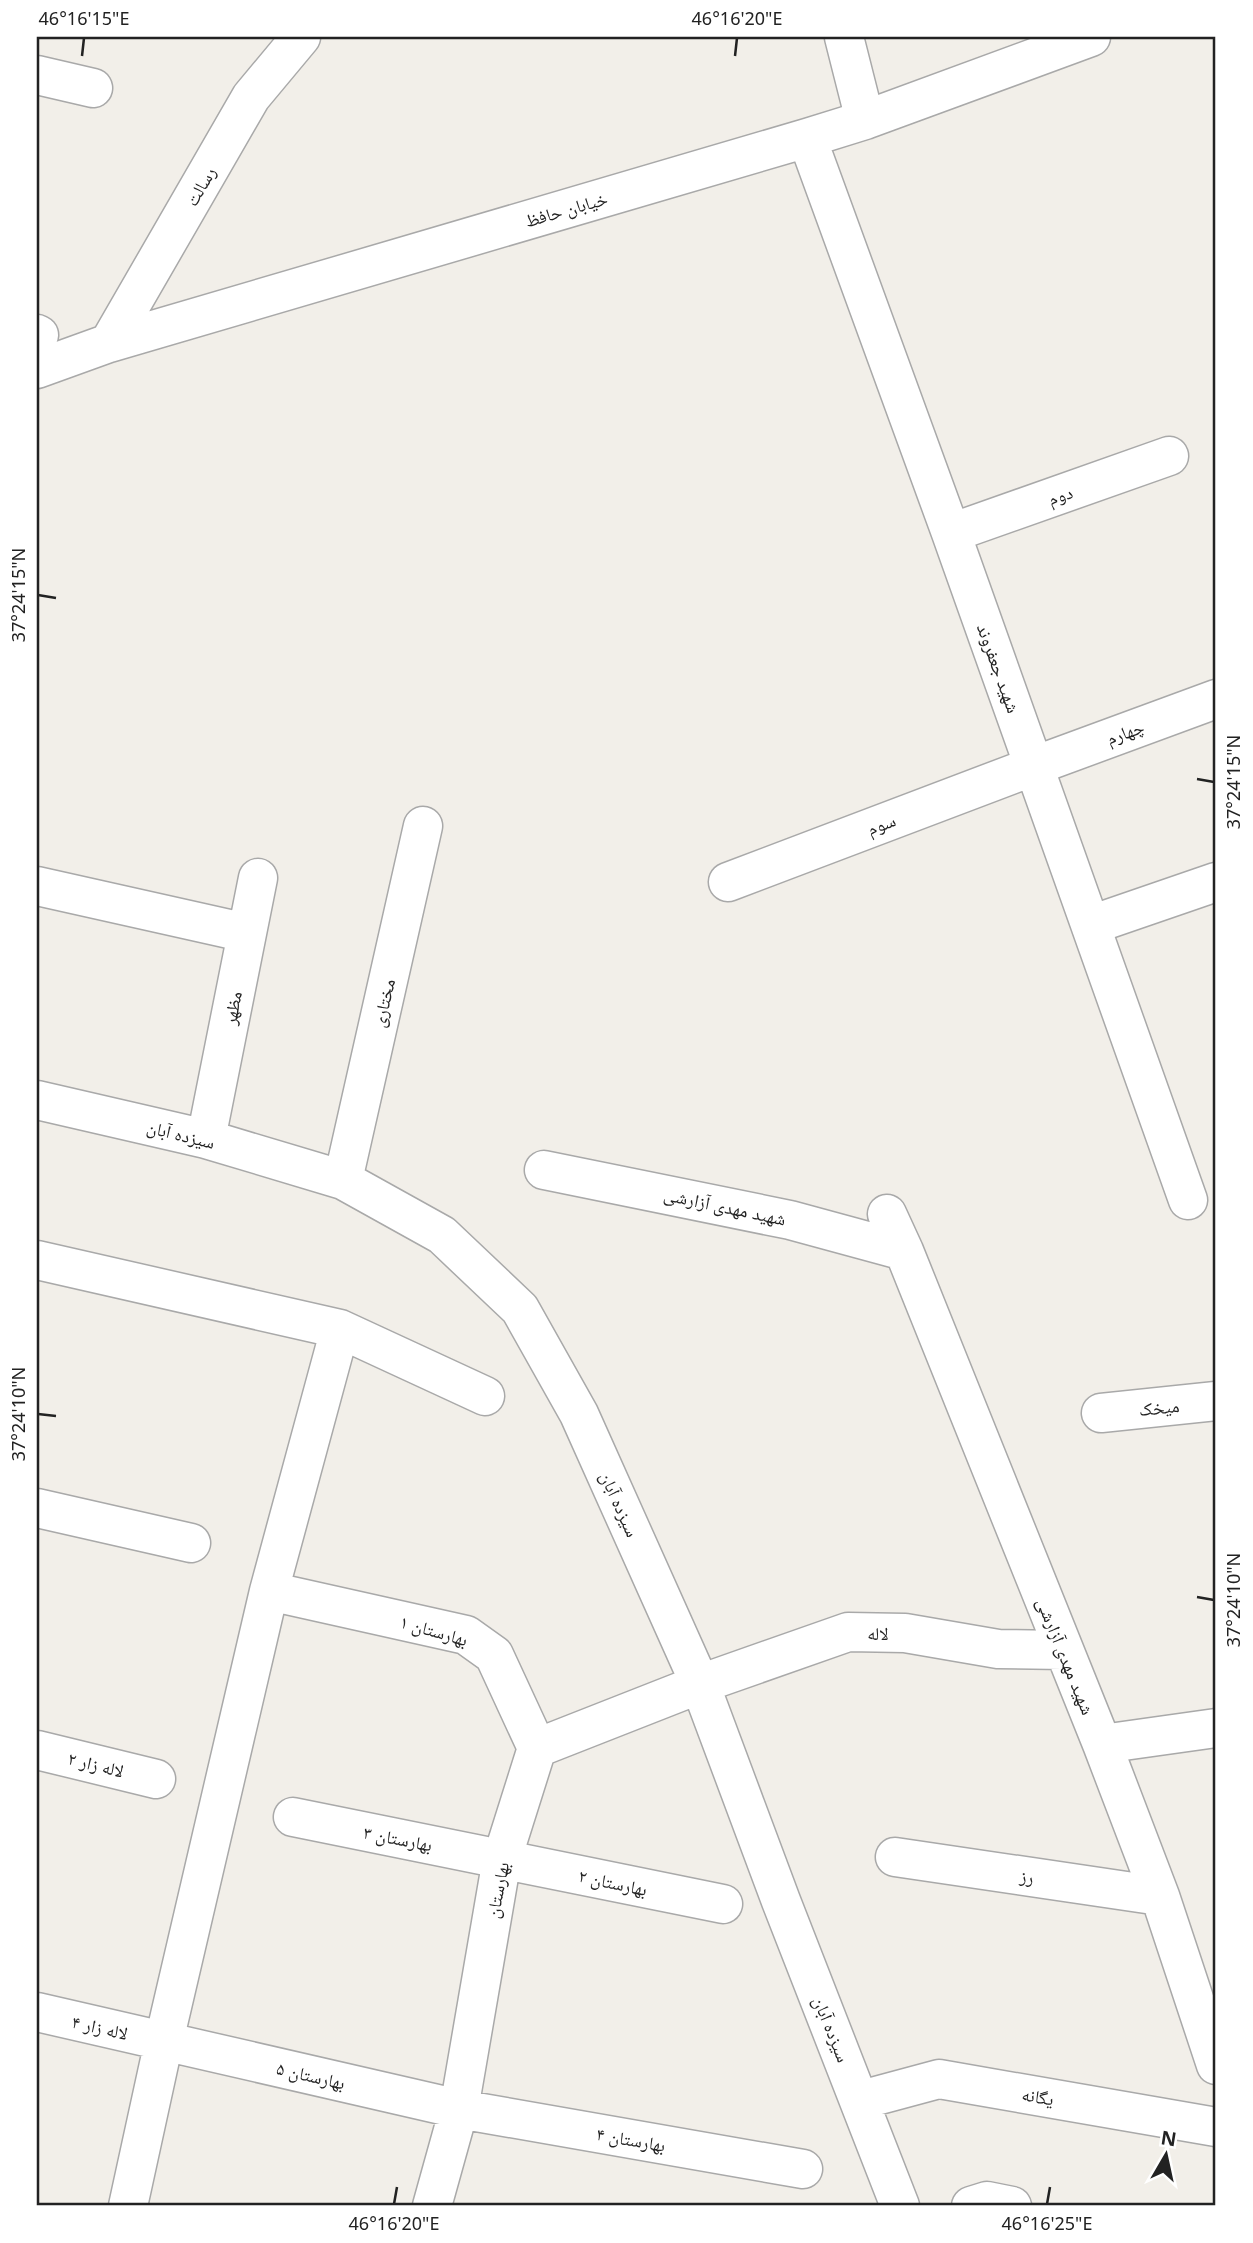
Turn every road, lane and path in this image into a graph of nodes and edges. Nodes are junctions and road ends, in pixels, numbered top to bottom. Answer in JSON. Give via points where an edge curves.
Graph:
{"nodes":[{"id":1,"x":301,"y":37,"type":"edge"},
{"id":2,"x":844,"y":37,"type":"edge"},
{"id":3,"x":1091,"y":37,"type":"edge"},
{"id":4,"x":37,"y":75,"type":"edge"},
{"id":5,"x":93,"y":88,"type":"dead end"},
{"id":6,"x":865,"y":120,"type":"junction"},
{"id":7,"x":807,"y":138,"type":"junction"},
{"id":8,"x":109,"y":344,"type":"junction"},
{"id":9,"x":37,"y":346,"type":"edge"},
{"id":10,"x":1169,"y":457,"type":"dead end"},
{"id":11,"x":951,"y":533,"type":"junction"},
{"id":12,"x":1216,"y":699,"type":"edge"},
{"id":13,"x":1034,"y":766,"type":"junction"},
{"id":14,"x":423,"y":826,"type":"dead end"},
{"id":15,"x":258,"y":878,"type":"dead end"},
{"id":16,"x":728,"y":882,"type":"dead end"},
{"id":17,"x":1216,"y":882,"type":"edge"},
{"id":18,"x":37,"y":886,"type":"edge"},
{"id":19,"x":1091,"y":926,"type":"junction"},
{"id":20,"x":247,"y":933,"type":"junction"},
{"id":21,"x":37,"y":1101,"type":"edge"},
{"id":22,"x":206,"y":1139,"type":"junction"},
{"id":23,"x":544,"y":1170,"type":"dead end"},
{"id":24,"x":342,"y":1180,"type":"junction"},
{"id":25,"x":1188,"y":1199,"type":"dead end"},
{"id":26,"x":887,"y":1214,"type":"dead end"},
{"id":27,"x":904,"y":1251,"type":"junction"},
{"id":28,"x":37,"y":1260,"type":"edge"},
{"id":29,"x":340,"y":1329,"type":"junction"},
{"id":30,"x":485,"y":1396,"type":"dead end"},
{"id":31,"x":1216,"y":1401,"type":"edge"},
{"id":32,"x":1101,"y":1413,"type":"dead end"},
{"id":33,"x":37,"y":1508,"type":"edge"},
{"id":34,"x":191,"y":1543,"type":"dead end"},
{"id":35,"x":269,"y":1591,"type":"junction"},
{"id":36,"x":1064,"y":1650,"type":"junction"},
{"id":37,"x":700,"y":1684,"type":"junction"},
{"id":38,"x":1216,"y":1728,"type":"edge"},
{"id":39,"x":1102,"y":1745,"type":"junction"},
{"id":40,"x":537,"y":1748,"type":"junction"},
{"id":41,"x":37,"y":1750,"type":"edge"},
{"id":42,"x":156,"y":1779,"type":"dead end"},
{"id":43,"x":293,"y":1817,"type":"dead end"},
{"id":44,"x":895,"y":1857,"type":"dead end"},
{"id":45,"x":502,"y":1859,"type":"junction"},
{"id":46,"x":1160,"y":1896,"type":"junction"},
{"id":47,"x":723,"y":1904,"type":"dead end"},
{"id":48,"x":1203,"y":1982,"type":"edge"},
{"id":49,"x":37,"y":2012,"type":"edge"},
{"id":50,"x":164,"y":2041,"type":"junction"},
{"id":51,"x":1216,"y":2065,"type":"edge"},
{"id":52,"x":860,"y":2100,"type":"junction"},
{"id":53,"x":458,"y":2109,"type":"junction"},
{"id":54,"x":1216,"y":2127,"type":"edge"},
{"id":55,"x":803,"y":2169,"type":"dead end"},
{"id":56,"x":128,"y":2206,"type":"edge"},
{"id":57,"x":432,"y":2206,"type":"edge"},
{"id":58,"x":900,"y":2206,"type":"edge"},
{"id":59,"x":971,"y":2206,"type":"edge"},
{"id":60,"x":1012,"y":2206,"type":"edge"}],
"edges":[{"from":1,"to":8,"type":"street","name":"رسالت","via":[[251,97]]},
{"from":2,"to":6,"type":"street"},
{"from":3,"to":6,"type":"street","name":"خیابان حافظ"},
{"from":4,"to":5,"type":"street"},
{"from":6,"to":7,"type":"street","name":"خیابان حافظ"},
{"from":7,"to":8,"type":"street","name":"خیابان حافظ"},
{"from":7,"to":11,"type":"street","name":"شهید جعفروند"},
{"from":8,"to":9,"type":"street","name":"خیابان حافظ"},
{"from":10,"to":11,"type":"street","name":"دوم"},
{"from":11,"to":13,"type":"street","name":"شهید جعفروند"},
{"from":12,"to":13,"type":"street","name":"چهارم"},
{"from":13,"to":16,"type":"street","name":"سوم"},
{"from":13,"to":19,"type":"street","name":"شهید جعفروند"},
{"from":14,"to":24,"type":"street","name":"مختاری"},
{"from":15,"to":20,"type":"street","name":"مظهر"},
{"from":17,"to":19,"type":"street"},
{"from":18,"to":20,"type":"street"},
{"from":19,"to":25,"type":"street","name":"شهید جعفروند"},
{"from":20,"to":22,"type":"street","name":"مظهر"},
{"from":21,"to":22,"type":"street","name":"سیزده آبان"},
{"from":22,"to":24,"type":"street","name":"سیزده آبان"},
{"from":23,"to":27,"type":"street","name":"شهید مهدی آزارشی","via":[[790,1220]]},
{"from":24,"to":37,"type":"street","name":"سیزده آبان","via":[[442,1235],[520,1309],[579,1414]]},
{"from":26,"to":27,"type":"street","name":"شهید مهدی آزارشی"},
{"from":27,"to":36,"type":"street","name":"شهید مهدی آزارشی"},
{"from":28,"to":29,"type":"street"},
{"from":29,"to":30,"type":"street"},
{"from":29,"to":35,"type":"street"},
{"from":31,"to":32,"type":"street","name":"میخک"},
{"from":33,"to":34,"type":"street"},
{"from":35,"to":40,"type":"street","name":"بهارستان ۱","via":[[466,1636],[494,1655]]},
{"from":35,"to":50,"type":"street"},
{"from":36,"to":37,"type":"street","name":"لاله","via":[[998,1649],[905,1633],[848,1632]]},
{"from":36,"to":39,"type":"street","name":"شهید مهدی آزارشی"},
{"from":37,"to":40,"type":"street"},
{"from":37,"to":52,"type":"street","name":"سیزده آبان"},
{"from":38,"to":39,"type":"street"},
{"from":39,"to":46,"type":"street","name":"شهید مهدی آزارشی"},
{"from":40,"to":45,"type":"street","name":"بهارستان"},
{"from":41,"to":42,"type":"street","name":"لاله زار ۲"},
{"from":43,"to":45,"type":"street","name":"بهارستان ۳"},
{"from":44,"to":46,"type":"street","name":"رز"},
{"from":45,"to":47,"type":"street","name":"بهارستان ۲"},
{"from":45,"to":53,"type":"street","name":"بهارستان"},
{"from":46,"to":48,"type":"street","name":"شهید مهدی آزارشی"},
{"from":48,"to":51,"type":"street","name":"شهید مهدی آزارشی"},
{"from":49,"to":50,"type":"street","name":"لاله زار ۴"},
{"from":50,"to":53,"type":"street","name":"بهارستان ۵"},
{"from":50,"to":56,"type":"street"},
{"from":52,"to":54,"type":"street","name":"یگانه","via":[[939,2079]]},
{"from":52,"to":58,"type":"street","name":"سیزده آبان"},
{"from":53,"to":55,"type":"street","name":"بهارستان ۴"},
{"from":53,"to":57,"type":"street","name":"بهارستان"},
{"from":59,"to":60,"type":"street","via":[[986,2200]]}]}
